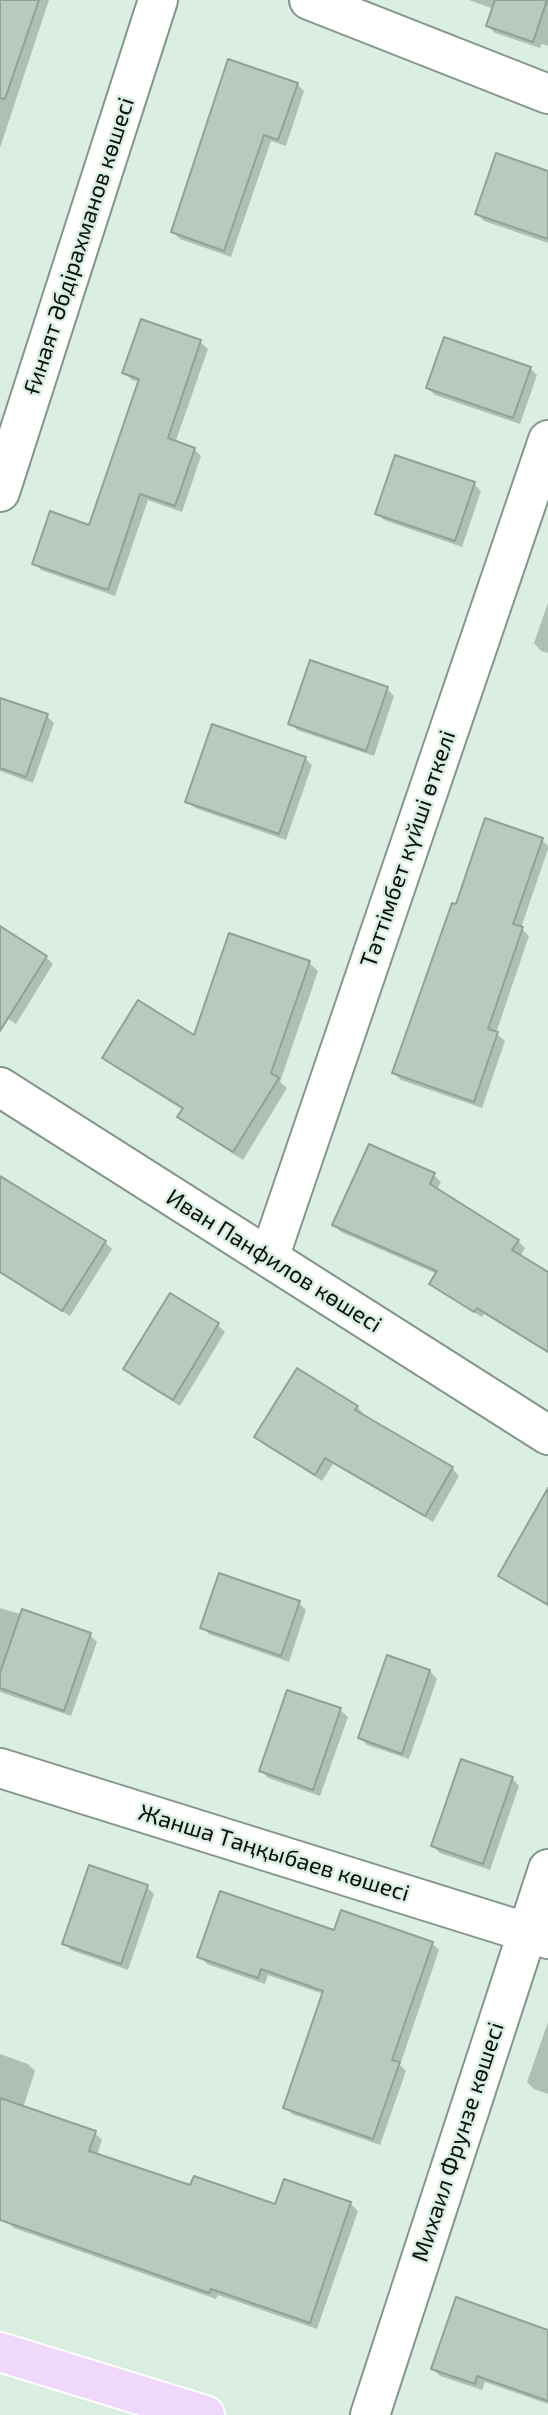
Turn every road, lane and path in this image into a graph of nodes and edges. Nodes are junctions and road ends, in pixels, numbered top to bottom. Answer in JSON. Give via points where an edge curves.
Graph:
{"nodes":[{"id":1,"x":158,"y":0,"type":"edge"},
{"id":2,"x":309,"y":0,"type":"edge"},
{"id":3,"x":548,"y":94,"type":"edge"},
{"id":4,"x":548,"y":440,"type":"edge"},
{"id":5,"x":0,"y":492,"type":"edge"},
{"id":6,"x":0,"y":1087,"type":"edge"},
{"id":7,"x":269,"y":1258,"type":"junction"},
{"id":8,"x":548,"y":1435,"type":"edge"},
{"id":9,"x":0,"y":1768,"type":"edge"},
{"id":10,"x":548,"y":1869,"type":"edge"},
{"id":11,"x":537,"y":1935,"type":"edge"},
{"id":12,"x":0,"y":2352,"type":"edge"},
{"id":13,"x":205,"y":2415,"type":"edge"},
{"id":14,"x":370,"y":2415,"type":"edge"}],
"edges":[{"from":1,"to":5,"type":"street","name":"Ғинаят Әбдірахманов көшесі"},
{"from":2,"to":3,"type":"street"},
{"from":4,"to":7,"type":"street","name":"Тәттімбет күйші өткелі"},
{"from":6,"to":7,"type":"street","name":"Иван Панфилов көшесі"},
{"from":7,"to":8,"type":"street","name":"Иван Панфилов көшесі"},
{"from":9,"to":11,"type":"street","name":"Жанша Таңқыбаев көшесі"},
{"from":10,"to":11,"type":"street","name":"Михаил Фрунзе көшесі"},
{"from":11,"to":14,"type":"street","name":"Михаил Фрунзе көшесі"},
{"from":12,"to":13,"type":"main road"}]}
